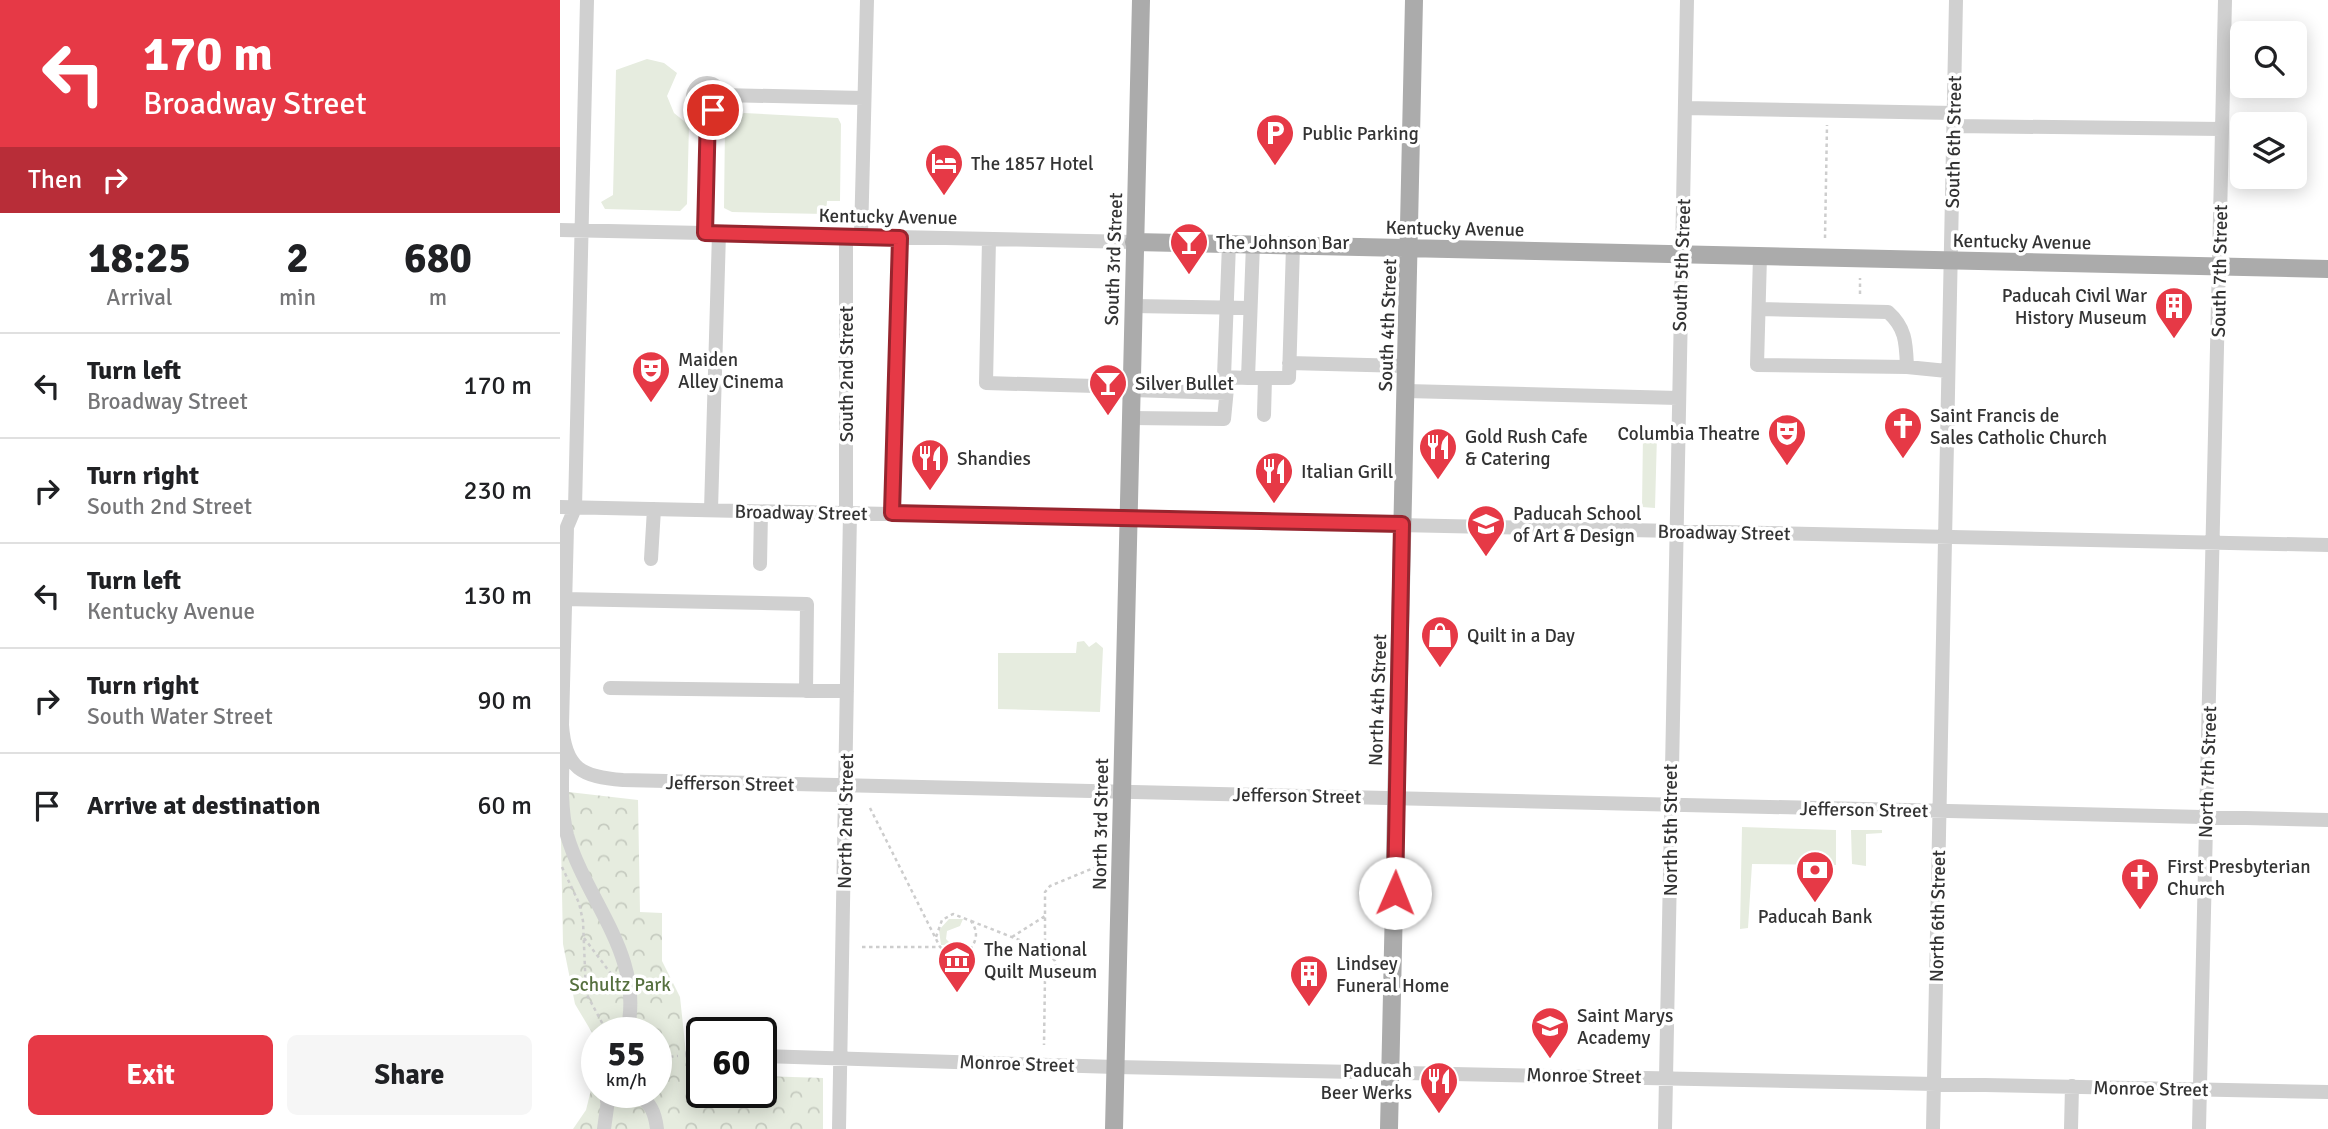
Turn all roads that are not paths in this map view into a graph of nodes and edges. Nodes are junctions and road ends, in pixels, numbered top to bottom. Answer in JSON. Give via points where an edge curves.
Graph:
{"nodes":[{"id":1,"x":587,"y":0,"type":"edge"},
{"id":2,"x":867,"y":0,"type":"edge"},
{"id":3,"x":1141,"y":0,"type":"edge"},
{"id":4,"x":1414,"y":0,"type":"edge"},
{"id":5,"x":1687,"y":0,"type":"edge"},
{"id":6,"x":1956,"y":0,"type":"edge"},
{"id":7,"x":2225,"y":0,"type":"edge"},
{"id":8,"x":721,"y":95,"type":"junction"},
{"id":9,"x":864,"y":98,"type":"junction"},
{"id":10,"x":1685,"y":108,"type":"junction"},
{"id":11,"x":708,"y":111,"type":"junction"},
{"id":12,"x":1954,"y":120,"type":"junction"},
{"id":13,"x":2222,"y":129,"type":"junction"},
{"id":14,"x":581,"y":229,"type":"junction"},
{"id":15,"x":560,"y":230,"type":"edge"},
{"id":16,"x":712,"y":233,"type":"junction"},
{"id":17,"x":854,"y":236,"type":"junction"},
{"id":18,"x":900,"y":238,"type":"junction"},
{"id":19,"x":989,"y":239,"type":"junction"},
{"id":20,"x":1134,"y":242,"type":"junction"},
{"id":21,"x":1228,"y":244,"type":"junction"},
{"id":22,"x":1253,"y":244,"type":"junction"},
{"id":23,"x":1293,"y":246,"type":"junction"},
{"id":24,"x":1410,"y":248,"type":"junction"},
{"id":25,"x":1681,"y":254,"type":"junction"},
{"id":26,"x":1760,"y":256,"type":"junction"},
{"id":27,"x":1951,"y":260,"type":"junction"},
{"id":28,"x":2220,"y":266,"type":"junction"},
{"id":29,"x":2328,"y":269,"type":"edge"},
{"id":30,"x":1133,"y":306,"type":"junction"},
{"id":31,"x":1226,"y":308,"type":"junction"},
{"id":32,"x":1250,"y":308,"type":"junction"},
{"id":33,"x":1759,"y":309,"type":"junction"},
{"id":34,"x":1289,"y":363,"type":"junction"},
{"id":35,"x":1406,"y":366,"type":"junction"},
{"id":36,"x":1907,"y":367,"type":"junction"},
{"id":37,"x":1947,"y":371,"type":"junction"},
{"id":38,"x":1228,"y":378,"type":"junction"},
{"id":39,"x":1248,"y":378,"type":"junction"},
{"id":40,"x":1265,"y":378,"type":"junction"},
{"id":41,"x":1131,"y":389,"type":"junction"},
{"id":42,"x":1406,"y":391,"type":"junction"},
{"id":43,"x":1226,"y":393,"type":"junction"},
{"id":44,"x":1678,"y":398,"type":"junction"},
{"id":45,"x":1264,"y":415,"type":"dead end"},
{"id":46,"x":1130,"y":418,"type":"junction"},
{"id":47,"x":567,"y":508,"type":"edge"},
{"id":48,"x":654,"y":509,"type":"junction"},
{"id":49,"x":711,"y":510,"type":"junction"},
{"id":50,"x":761,"y":512,"type":"junction"},
{"id":51,"x":848,"y":513,"type":"junction"},
{"id":52,"x":892,"y":513,"type":"junction"},
{"id":53,"x":1128,"y":519,"type":"junction"},
{"id":54,"x":1402,"y":524,"type":"junction"},
{"id":55,"x":1675,"y":531,"type":"junction"},
{"id":56,"x":1944,"y":536,"type":"junction"},
{"id":57,"x":2213,"y":542,"type":"junction"},
{"id":58,"x":2328,"y":545,"type":"edge"},
{"id":59,"x":651,"y":559,"type":"dead end"},
{"id":60,"x":760,"y":564,"type":"dead end"},
{"id":61,"x":564,"y":599,"type":"junction"},
{"id":62,"x":610,"y":688,"type":"dead end"},
{"id":63,"x":806,"y":691,"type":"junction"},
{"id":64,"x":847,"y":691,"type":"junction"},
{"id":65,"x":564,"y":747,"type":"junction"},
{"id":66,"x":845,"y":785,"type":"junction"},
{"id":67,"x":1122,"y":792,"type":"junction"},
{"id":68,"x":1396,"y":798,"type":"junction"},
{"id":69,"x":1670,"y":805,"type":"junction"},
{"id":70,"x":1938,"y":811,"type":"junction"},
{"id":71,"x":2205,"y":817,"type":"junction"},
{"id":72,"x":2328,"y":820,"type":"edge"},
{"id":73,"x":629,"y":1017,"type":"edge"},
{"id":74,"x":777,"y":1056,"type":"edge"},
{"id":75,"x":840,"y":1057,"type":"junction"},
{"id":76,"x":1116,"y":1067,"type":"junction"},
{"id":77,"x":1391,"y":1071,"type":"junction"},
{"id":78,"x":1666,"y":1077,"type":"junction"},
{"id":79,"x":1934,"y":1083,"type":"junction"},
{"id":80,"x":2072,"y":1086,"type":"junction"},
{"id":81,"x":2200,"y":1089,"type":"junction"},
{"id":82,"x":2328,"y":1092,"type":"edge"},
{"id":83,"x":607,"y":1108,"type":"edge"},
{"id":84,"x":653,"y":1108,"type":"edge"},
{"id":85,"x":604,"y":1129,"type":"edge"},
{"id":86,"x":657,"y":1129,"type":"edge"},
{"id":87,"x":839,"y":1129,"type":"edge"},
{"id":88,"x":1114,"y":1129,"type":"edge"},
{"id":89,"x":1389,"y":1129,"type":"edge"},
{"id":90,"x":1665,"y":1129,"type":"edge"},
{"id":91,"x":1933,"y":1129,"type":"edge"},
{"id":92,"x":2071,"y":1129,"type":"edge"},
{"id":93,"x":2199,"y":1129,"type":"edge"}],
"edges":[{"from":1,"to":14,"type":"street"},
{"from":2,"to":9,"type":"street","name":"South 2nd Street"},
{"from":3,"to":20,"type":"main road","name":"South 3rd Street"},
{"from":4,"to":24,"type":"main road","name":"South 4th Street"},
{"from":5,"to":10,"type":"street","name":"South 5th Street"},
{"from":6,"to":12,"type":"street","name":"South 6th Street"},
{"from":7,"to":13,"type":"street","name":"South 7th Street"},
{"from":8,"to":9,"type":"street"},
{"from":8,"to":11,"type":"street","via":[[717,107]]},
{"from":8,"to":11,"type":"street","via":[[709,83],[696,88],[694,101]]},
{"from":9,"to":17,"type":"street","name":"South 2nd Street"},
{"from":10,"to":12,"type":"street"},
{"from":10,"to":25,"type":"street","name":"South 5th Street"},
{"from":11,"to":16,"type":"street"},
{"from":12,"to":13,"type":"street"},
{"from":12,"to":27,"type":"street","name":"South 6th Street"},
{"from":13,"to":28,"type":"street","name":"South 7th Street"},
{"from":14,"to":15,"type":"street","name":"Kentucky Avenue"},
{"from":14,"to":16,"type":"street","name":"Kentucky Avenue"},
{"from":14,"to":47,"type":"street"},
{"from":16,"to":17,"type":"street","name":"Kentucky Avenue"},
{"from":16,"to":49,"type":"street"},
{"from":17,"to":18,"type":"street","name":"Kentucky Avenue"},
{"from":17,"to":51,"type":"street","name":"South 2nd Street"},
{"from":18,"to":19,"type":"street","name":"Kentucky Avenue"},
{"from":18,"to":52,"type":"street"},
{"from":19,"to":20,"type":"street","name":"Kentucky Avenue"},
{"from":19,"to":41,"type":"street","via":[[985,383]]},
{"from":20,"to":21,"type":"main road","name":"Kentucky Avenue"},
{"from":20,"to":30,"type":"main road","name":"South 3rd Street"},
{"from":21,"to":22,"type":"main road","name":"Kentucky Avenue"},
{"from":21,"to":31,"type":"street"},
{"from":22,"to":23,"type":"main road","name":"Kentucky Avenue"},
{"from":22,"to":32,"type":"street"},
{"from":23,"to":24,"type":"main road","name":"Kentucky Avenue"},
{"from":23,"to":34,"type":"street"},
{"from":24,"to":25,"type":"main road","name":"Kentucky Avenue"},
{"from":24,"to":35,"type":"main road","name":"South 4th Street"},
{"from":25,"to":26,"type":"main road","name":"Kentucky Avenue"},
{"from":25,"to":44,"type":"street","name":"South 5th Street"},
{"from":26,"to":27,"type":"main road","name":"Kentucky Avenue"},
{"from":26,"to":33,"type":"street"},
{"from":27,"to":28,"type":"main road","name":"Kentucky Avenue"},
{"from":27,"to":37,"type":"street","name":"South 6th Street"},
{"from":28,"to":29,"type":"main road","name":"Kentucky Avenue"},
{"from":28,"to":57,"type":"street","name":"South 7th Street"},
{"from":30,"to":31,"type":"street"},
{"from":30,"to":41,"type":"main road","name":"South 3rd Street"},
{"from":31,"to":32,"type":"street"},
{"from":31,"to":38,"type":"street","via":[[1224,377]]},
{"from":32,"to":39,"type":"street"},
{"from":33,"to":36,"type":"street","via":[[1888,312],[1906,337]]},
{"from":33,"to":36,"type":"street","via":[[1757,365]]},
{"from":34,"to":35,"type":"street"},
{"from":34,"to":40,"type":"street","via":[[1289,379]]},
{"from":35,"to":42,"type":"main road","name":"South 4th Street"},
{"from":36,"to":37,"type":"street"},
{"from":37,"to":56,"type":"street","name":"South 6th Street"},
{"from":38,"to":39,"type":"street"},
{"from":38,"to":43,"type":"street"},
{"from":39,"to":40,"type":"street"},
{"from":40,"to":45,"type":"street"},
{"from":41,"to":43,"type":"street"},
{"from":41,"to":46,"type":"main road","name":"South 3rd Street"},
{"from":42,"to":44,"type":"street"},
{"from":42,"to":54,"type":"main road","name":"South 4th Street"},
{"from":43,"to":46,"type":"street","via":[[1224,419]]},
{"from":44,"to":55,"type":"street","name":"South 5th Street"},
{"from":46,"to":53,"type":"main road","name":"South 3rd Street"},
{"from":47,"to":48,"type":"street","name":"Broadway Street"},
{"from":47,"to":61,"type":"street"},
{"from":48,"to":49,"type":"street","name":"Broadway Street"},
{"from":48,"to":59,"type":"street"},
{"from":49,"to":50,"type":"street","name":"Broadway Street"},
{"from":50,"to":51,"type":"street","name":"Broadway Street"},
{"from":50,"to":60,"type":"street"},
{"from":51,"to":52,"type":"street","name":"Broadway Street"},
{"from":51,"to":64,"type":"street","name":"North 2nd Street"},
{"from":52,"to":53,"type":"street","name":"Broadway Street"},
{"from":53,"to":54,"type":"street","name":"Broadway Street"},
{"from":53,"to":67,"type":"main road","name":"North 3rd Street"},
{"from":54,"to":55,"type":"street","name":"Broadway Street"},
{"from":54,"to":68,"type":"main road","name":"North 4th Street"},
{"from":55,"to":56,"type":"street","name":"Broadway Street"},
{"from":55,"to":69,"type":"street","name":"North 5th Street"},
{"from":56,"to":57,"type":"street","name":"Broadway Street"},
{"from":56,"to":70,"type":"street","name":"North 6th Street"},
{"from":57,"to":58,"type":"street","name":"Broadway Street"},
{"from":57,"to":71,"type":"street","name":"North 7th Street"},
{"from":61,"to":63,"type":"street","via":[[807,604]]},
{"from":61,"to":65,"type":"street"},
{"from":62,"to":63,"type":"street"},
{"from":63,"to":64,"type":"street"},
{"from":64,"to":66,"type":"street","name":"North 2nd Street"},
{"from":65,"to":66,"type":"street","name":"Jefferson Street","via":[[576,768],[597,778]]},
{"from":65,"to":73,"type":"street","via":[[561,802],[566,832],[624,957]]},
{"from":66,"to":67,"type":"street","name":"Jefferson Street"},
{"from":66,"to":75,"type":"street","name":"North 2nd Street"},
{"from":67,"to":68,"type":"street","name":"Jefferson Street"},
{"from":67,"to":76,"type":"main road","name":"North 3rd Street"},
{"from":68,"to":69,"type":"street","name":"Jefferson Street"},
{"from":68,"to":77,"type":"main road","name":"North 4th Street"},
{"from":69,"to":70,"type":"street","name":"Jefferson Street"},
{"from":69,"to":78,"type":"street","name":"North 5th Street"},
{"from":70,"to":71,"type":"street","name":"Jefferson Street"},
{"from":70,"to":79,"type":"street","name":"North 6th Street"},
{"from":71,"to":72,"type":"street","name":"Jefferson Street"},
{"from":71,"to":81,"type":"street","name":"North 7th Street"},
{"from":74,"to":75,"type":"street","name":"Monroe Street"},
{"from":75,"to":76,"type":"street","name":"Monroe Street"},
{"from":75,"to":87,"type":"street","name":"North 2nd Street"},
{"from":76,"to":77,"type":"street","name":"Monroe Street"},
{"from":76,"to":88,"type":"main road","name":"North 3rd Street"},
{"from":77,"to":78,"type":"street","name":"Monroe Street"},
{"from":77,"to":89,"type":"main road","name":"North 4th Street"},
{"from":78,"to":79,"type":"street","name":"Monroe Street"},
{"from":78,"to":90,"type":"street","name":"North 5th Street"},
{"from":79,"to":80,"type":"street","name":"Monroe Street"},
{"from":79,"to":91,"type":"street","name":"North 6th Street"},
{"from":80,"to":81,"type":"street","name":"Monroe Street"},
{"from":80,"to":92,"type":"street"},
{"from":81,"to":82,"type":"street","name":"Monroe Street"},
{"from":81,"to":93,"type":"street","name":"North 7th Street"},
{"from":83,"to":85,"type":"street"},
{"from":84,"to":86,"type":"street"}]}
